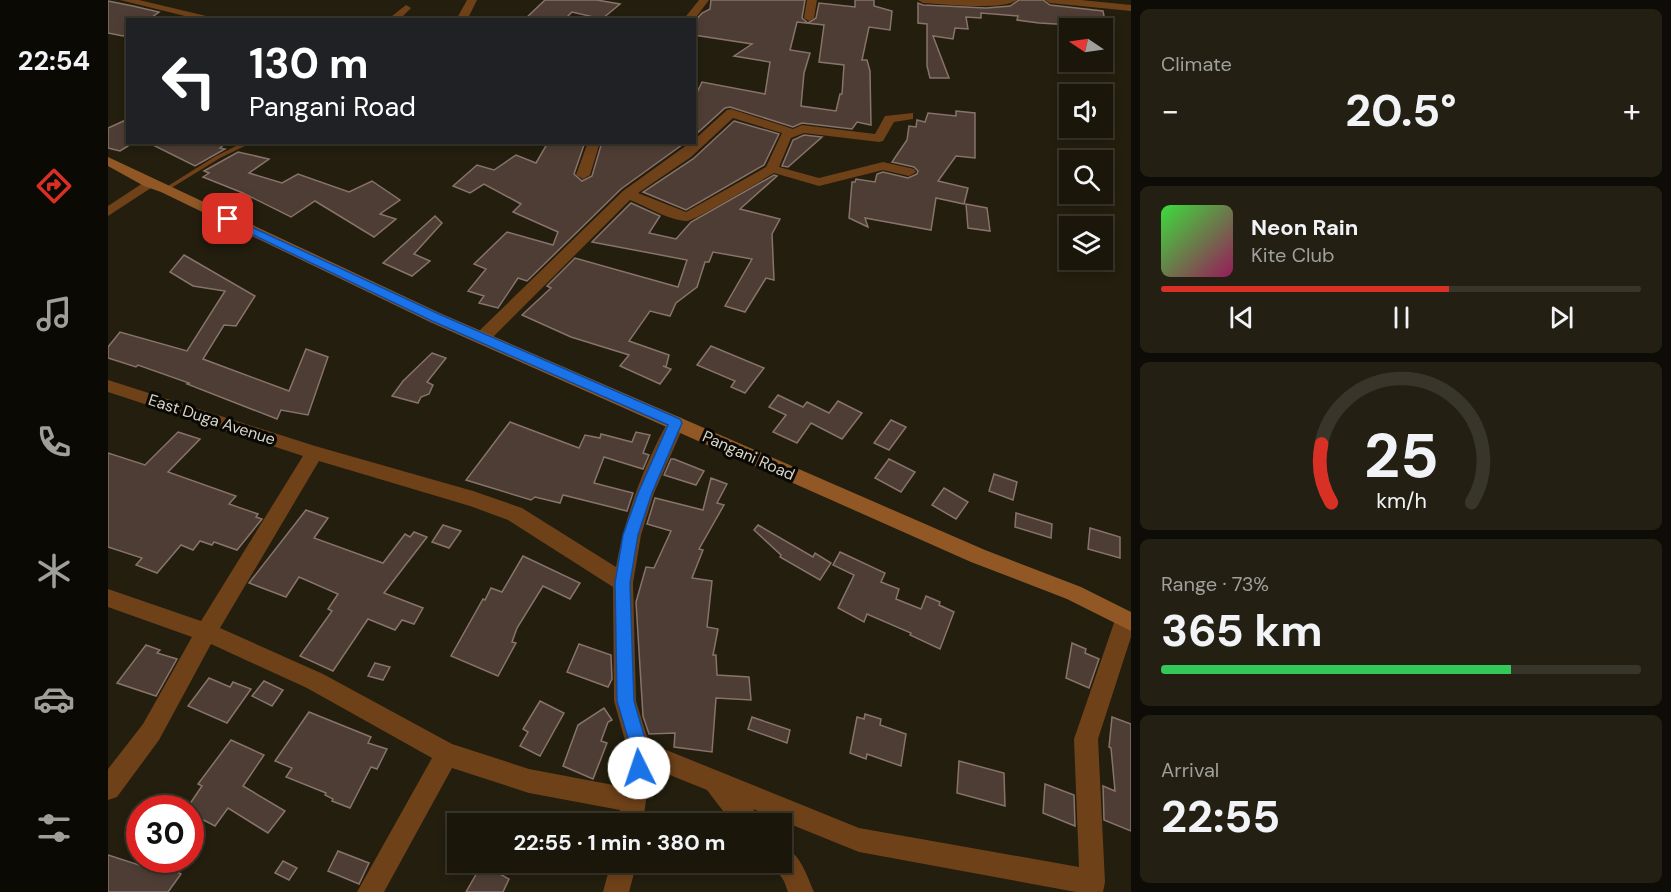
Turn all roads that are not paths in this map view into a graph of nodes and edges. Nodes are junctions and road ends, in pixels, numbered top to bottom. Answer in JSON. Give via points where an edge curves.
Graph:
{"nodes":[{"id":1,"x":125,"y":0,"type":"edge"},
{"id":2,"x":472,"y":0,"type":"edge"},
{"id":3,"x":704,"y":0,"type":"edge"},
{"id":4,"x":812,"y":0,"type":"edge"},
{"id":5,"x":923,"y":0,"type":"edge"},
{"id":6,"x":1012,"y":0,"type":"edge"},
{"id":7,"x":1050,"y":0,"type":"edge"},
{"id":8,"x":406,"y":8,"type":"dead end"},
{"id":9,"x":1131,"y":8,"type":"edge"},
{"id":10,"x":209,"y":18,"type":"edge"},
{"id":11,"x":394,"y":18,"type":"edge"},
{"id":12,"x":462,"y":18,"type":"edge"},
{"id":13,"x":690,"y":18,"type":"edge"},
{"id":14,"x":809,"y":18,"type":"dead end"},
{"id":15,"x":909,"y":116,"type":"dead end"},
{"id":16,"x":794,"y":133,"type":"junction"},
{"id":17,"x":246,"y":144,"type":"edge"},
{"id":18,"x":593,"y":144,"type":"edge"},
{"id":19,"x":108,"y":161,"type":"edge"},
{"id":20,"x":772,"y":169,"type":"junction"},
{"id":21,"x":909,"y":172,"type":"dead end"},
{"id":22,"x":583,"y":175,"type":"dead end"},
{"id":23,"x":149,"y":183,"type":"junction"},
{"id":24,"x":166,"y":189,"type":"junction"},
{"id":25,"x":628,"y":194,"type":"junction"},
{"id":26,"x":108,"y":212,"type":"edge"},
{"id":27,"x":483,"y":337,"type":"junction"},
{"id":28,"x":108,"y":386,"type":"edge"},
{"id":29,"x":676,"y":423,"type":"junction"},
{"id":30,"x":315,"y":453,"type":"junction"},
{"id":31,"x":622,"y":583,"type":"junction"},
{"id":32,"x":108,"y":598,"type":"edge"},
{"id":33,"x":1129,"y":623,"type":"edge"},
{"id":34,"x":206,"y":632,"type":"junction"},
{"id":35,"x":640,"y":752,"type":"junction"},
{"id":36,"x":447,"y":754,"type":"junction"},
{"id":37,"x":715,"y":784,"type":"junction"},
{"id":38,"x":108,"y":788,"type":"edge"},
{"id":39,"x":635,"y":801,"type":"junction"},
{"id":40,"x":633,"y":813,"type":"edge"},
{"id":41,"x":740,"y":813,"type":"edge"},
{"id":42,"x":792,"y":871,"type":"edge"},
{"id":43,"x":621,"y":873,"type":"edge"},
{"id":44,"x":1091,"y":887,"type":"edge"},
{"id":45,"x":370,"y":892,"type":"edge"},
{"id":46,"x":616,"y":892,"type":"edge"},
{"id":47,"x":801,"y":892,"type":"edge"}],
"edges":[{"from":1,"to":10,"type":"street"},
{"from":2,"to":12,"type":"street"},
{"from":3,"to":13,"type":"street"},
{"from":4,"to":14,"type":"street"},
{"from":5,"to":6,"type":"street"},
{"from":7,"to":9,"type":"street"},
{"from":8,"to":11,"type":"street"},
{"from":15,"to":16,"type":"street","via":[[889,119],[879,138],[802,129]]},
{"from":16,"to":20,"type":"street","via":[[786,136]]},
{"from":16,"to":25,"type":"street","via":[[731,113],[686,154]]},
{"from":17,"to":24,"type":"lane"},
{"from":18,"to":22,"type":"street"},
{"from":19,"to":23,"type":"main road","name":"Pangani Road"},
{"from":20,"to":21,"type":"street","via":[[819,183],[883,166]]},
{"from":20,"to":25,"type":"street","via":[[688,218]]},
{"from":23,"to":24,"type":"main road","name":"Pangani Road"},
{"from":23,"to":26,"type":"street"},
{"from":24,"to":27,"type":"main road","name":"Pangani Road","via":[[351,279]]},
{"from":25,"to":27,"type":"street"},
{"from":27,"to":29,"type":"main road","name":"Pangani Road"},
{"from":28,"to":30,"type":"street","name":"East Duga Avenue"},
{"from":29,"to":31,"type":"street","via":[[645,493],[631,535]]},
{"from":29,"to":33,"type":"main road","name":"Pangani Road","via":[[978,556],[1074,593]]},
{"from":30,"to":31,"type":"street","name":"East Duga Avenue","via":[[515,514]]},
{"from":30,"to":34,"type":"street"},
{"from":31,"to":35,"type":"street","via":[[625,701]]},
{"from":32,"to":34,"type":"street"},
{"from":33,"to":44,"type":"street","via":[[1086,740]]},
{"from":34,"to":36,"type":"street","via":[[315,681]]},
{"from":34,"to":38,"type":"street","via":[[151,732]]},
{"from":35,"to":37,"type":"street"},
{"from":35,"to":39,"type":"street"},
{"from":36,"to":39,"type":"street","via":[[529,781]]},
{"from":36,"to":45,"type":"street"},
{"from":37,"to":41,"type":"street"},
{"from":37,"to":44,"type":"street","via":[[859,840]]},
{"from":39,"to":40,"type":"street"},
{"from":42,"to":47,"type":"street"},
{"from":43,"to":46,"type":"street"}]}
